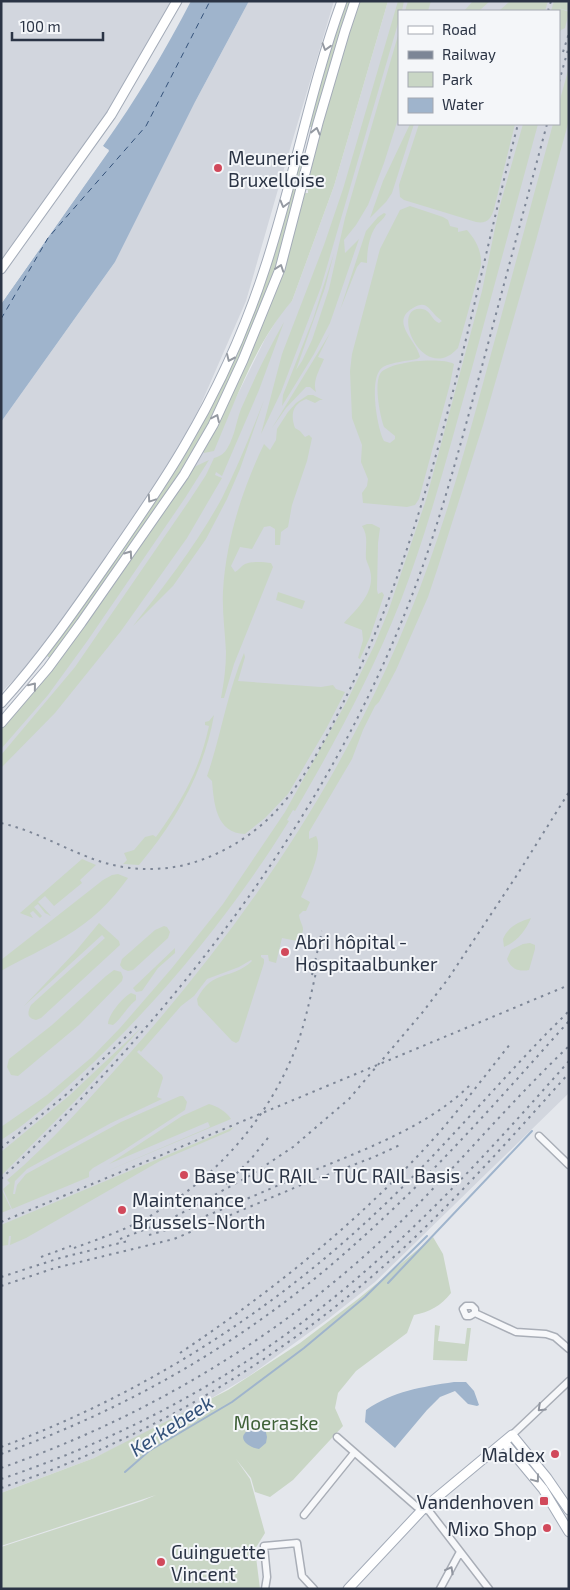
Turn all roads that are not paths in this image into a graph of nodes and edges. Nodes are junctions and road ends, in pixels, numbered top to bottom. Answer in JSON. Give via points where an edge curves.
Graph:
{"nodes":[{"id":1,"x":177,"y":1,"type":"edge"},
{"id":2,"x":342,"y":1,"type":"edge"},
{"id":3,"x":355,"y":1,"type":"edge"},
{"id":4,"x":1,"y":269,"type":"edge"},
{"id":5,"x":1,"y":703,"type":"edge"},
{"id":6,"x":1,"y":723,"type":"edge"},
{"id":7,"x":539,"y":1136,"type":"dead end"},
{"id":8,"x":569,"y":1165,"type":"edge"},
{"id":9,"x":474,"y":1313,"type":"dead end"},
{"id":10,"x":569,"y":1349,"type":"edge"},
{"id":11,"x":569,"y":1381,"type":"edge"},
{"id":12,"x":512,"y":1435,"type":"junction"},
{"id":13,"x":337,"y":1437,"type":"dead end"},
{"id":14,"x":504,"y":1442,"type":"junction"},
{"id":15,"x":354,"y":1453,"type":"junction"},
{"id":16,"x":423,"y":1508,"type":"junction"},
{"id":17,"x":569,"y":1510,"type":"edge"},
{"id":18,"x":304,"y":1515,"type":"dead end"},
{"id":19,"x":569,"y":1532,"type":"edge"},
{"id":20,"x":460,"y":1552,"type":"junction"},
{"id":21,"x":265,"y":1589,"type":"edge"},
{"id":22,"x":314,"y":1589,"type":"edge"},
{"id":23,"x":348,"y":1589,"type":"edge"},
{"id":24,"x":440,"y":1589,"type":"edge"},
{"id":25,"x":489,"y":1589,"type":"edge"}],
"edges":[{"from":1,"to":4,"type":"main road","via":[[111,115]]},
{"from":2,"to":5,"type":"main road","one_way":true,"via":[[312,96],[265,268],[220,380],[186,445],[151,499],[64,626]]},
{"from":6,"to":3,"type":"main road","one_way":true,"via":[[81,623],[184,474],[213,425],[244,360],[280,269],[320,114]]},
{"from":7,"to":8,"type":"street"},
{"from":9,"to":10,"type":"street","via":[[516,1332],[555,1337]]},
{"from":11,"to":12,"type":"street","one_way":true},
{"from":12,"to":14,"type":"main road"},
{"from":12,"to":17,"type":"main road"},
{"from":13,"to":15,"type":"street"},
{"from":14,"to":16,"type":"main road"},
{"from":14,"to":19,"type":"main road","one_way":true,"via":[[543,1489]]},
{"from":15,"to":16,"type":"street","via":[[417,1507]]},
{"from":15,"to":18,"type":"street"},
{"from":16,"to":20,"type":"street","via":[[429,1511]]},
{"from":16,"to":23,"type":"main road"},
{"from":24,"to":20,"type":"street","one_way":true},
{"from":20,"to":25,"type":"street"},
{"from":21,"to":22,"type":"street","via":[[264,1546],[297,1543],[302,1576]]}]}
